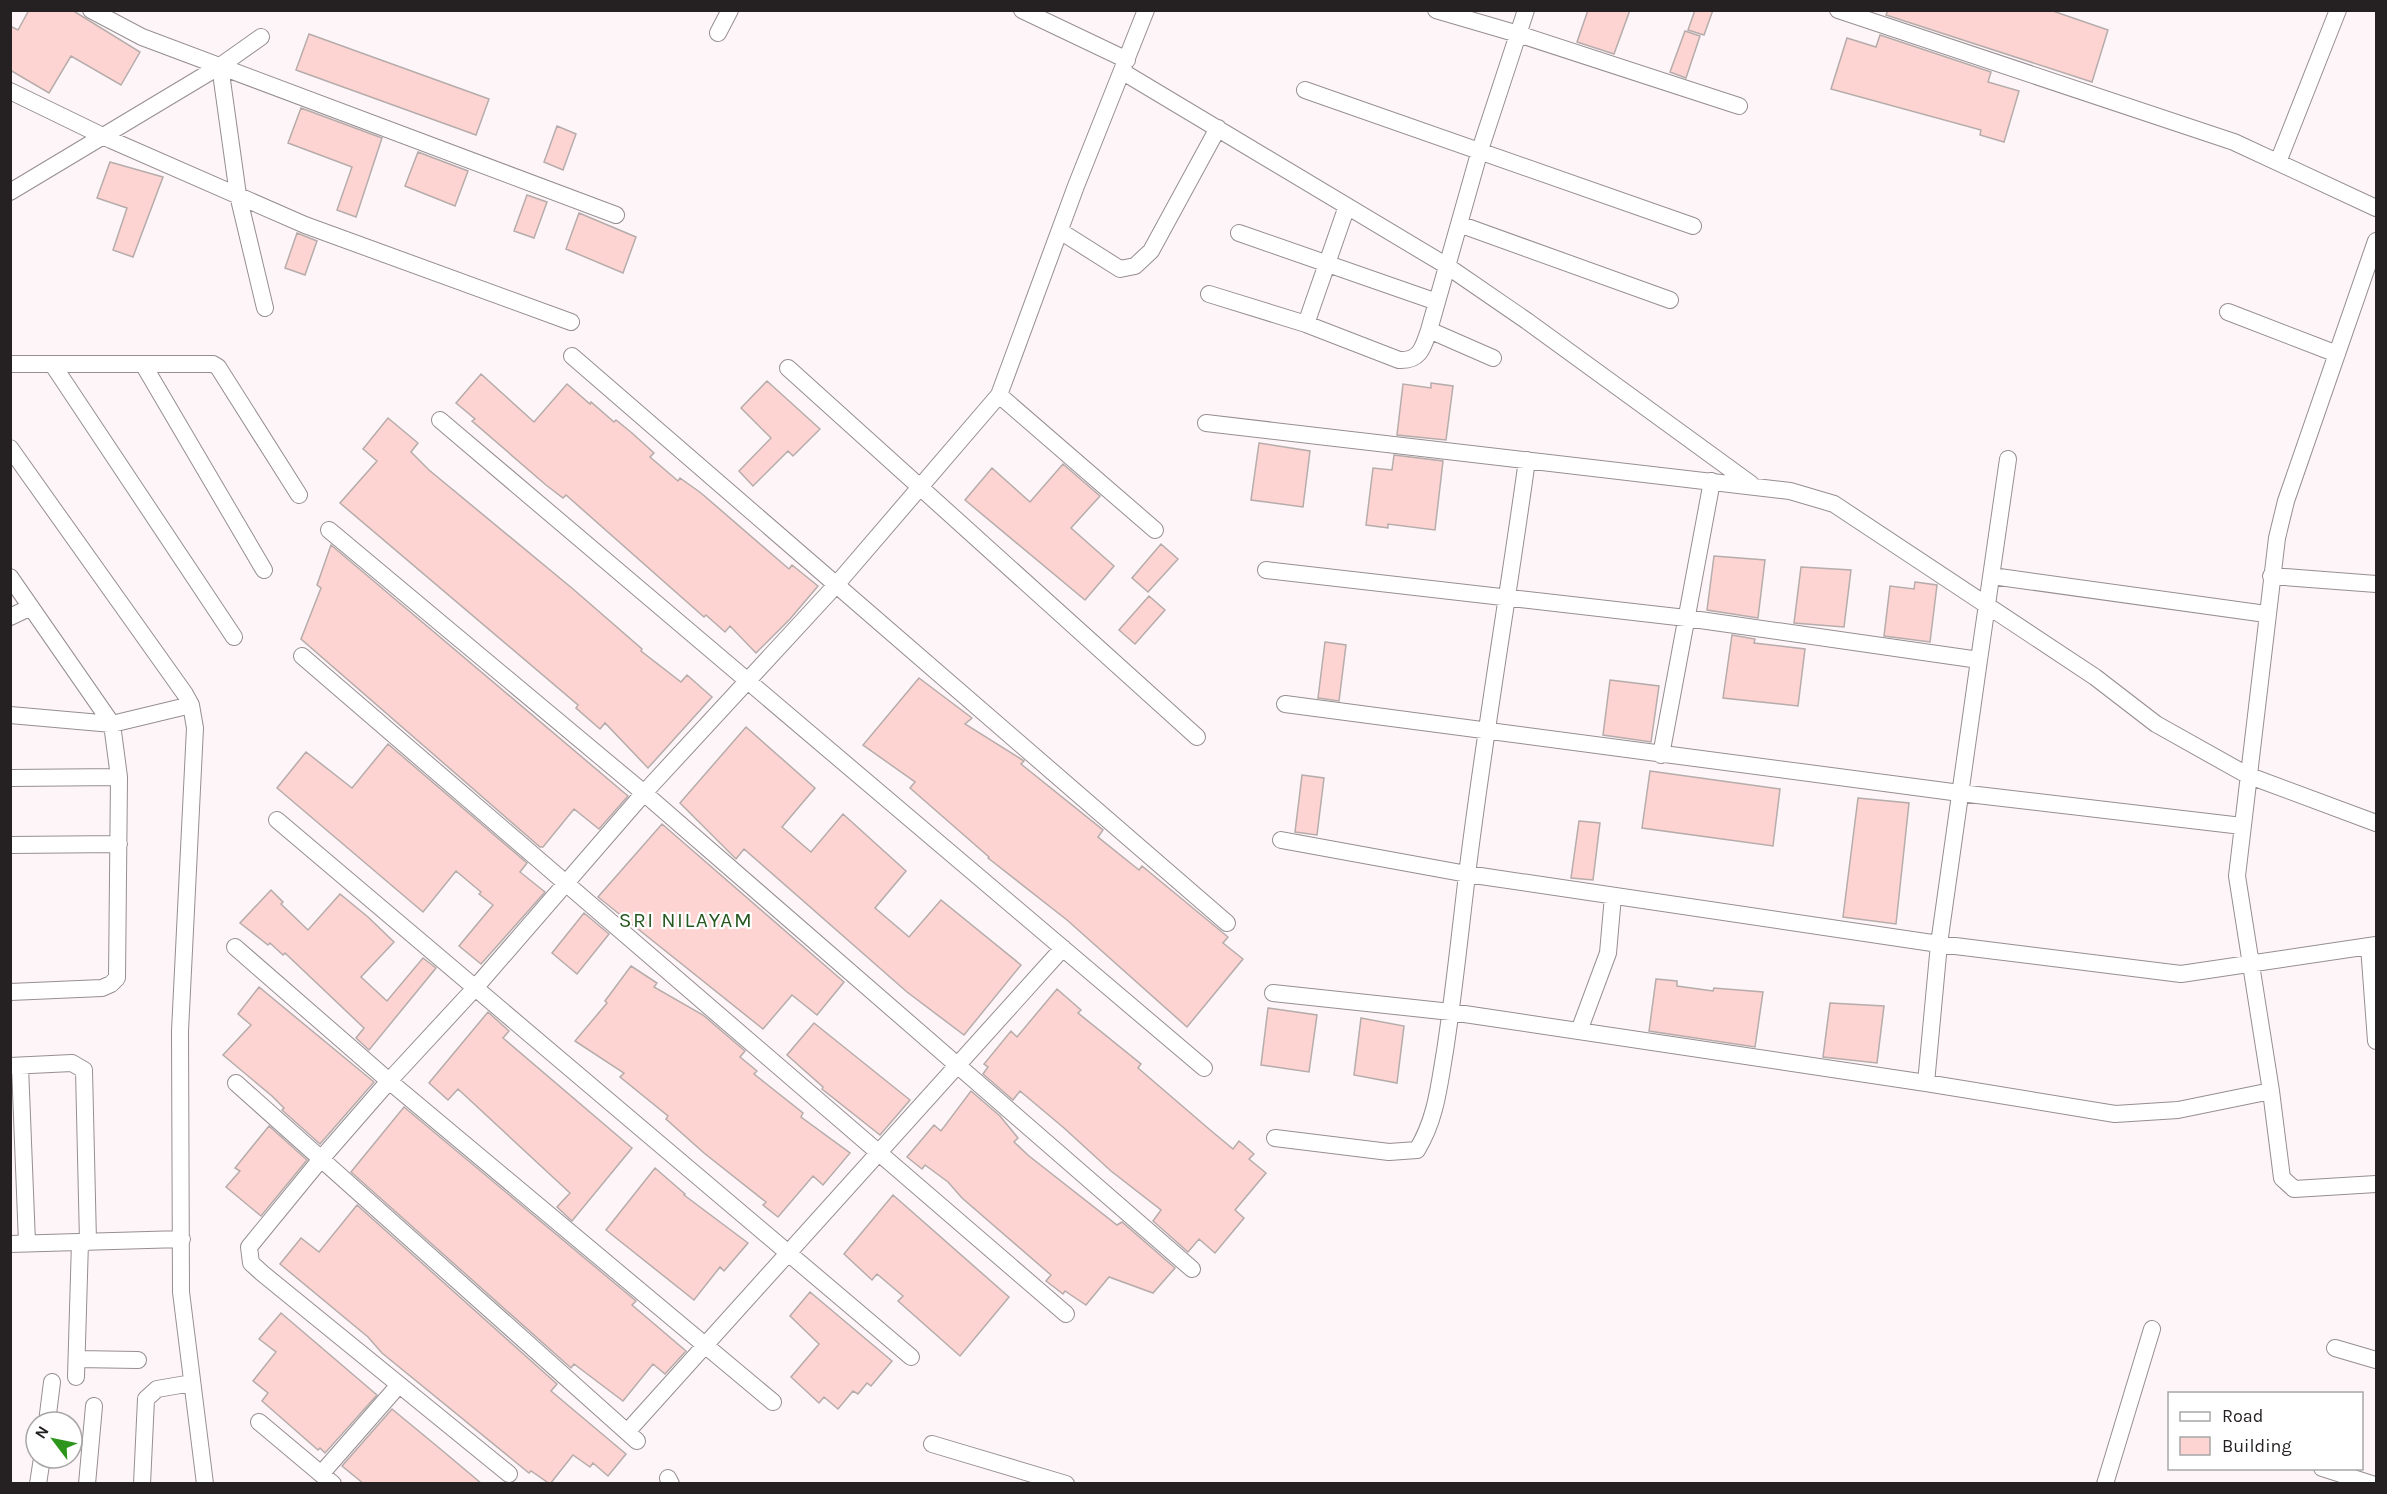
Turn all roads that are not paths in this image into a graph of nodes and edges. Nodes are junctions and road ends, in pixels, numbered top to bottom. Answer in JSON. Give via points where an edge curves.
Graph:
{"nodes":[{"id":1,"x":91,"y":10,"type":"edge"},
{"id":2,"x":730,"y":10,"type":"edge"},
{"id":3,"x":1022,"y":10,"type":"edge"},
{"id":4,"x":1146,"y":10,"type":"edge"},
{"id":5,"x":1436,"y":10,"type":"edge"},
{"id":6,"x":1526,"y":10,"type":"edge"},
{"id":7,"x":1838,"y":10,"type":"edge"},
{"id":8,"x":2338,"y":10,"type":"edge"},
{"id":9,"x":718,"y":33,"type":"dead end"},
{"id":10,"x":1518,"y":33,"type":"junction"},
{"id":11,"x":261,"y":37,"type":"dead end"},
{"id":12,"x":220,"y":66,"type":"junction"},
{"id":13,"x":1125,"y":66,"type":"junction"},
{"id":14,"x":1305,"y":90,"type":"dead end"},
{"id":15,"x":10,"y":91,"type":"edge"},
{"id":16,"x":1740,"y":106,"type":"dead end"},
{"id":17,"x":1218,"y":128,"type":"junction"},
{"id":18,"x":105,"y":137,"type":"junction"},
{"id":19,"x":1480,"y":150,"type":"junction"},
{"id":20,"x":2278,"y":162,"type":"junction"},
{"id":21,"x":10,"y":192,"type":"edge"},
{"id":22,"x":238,"y":195,"type":"junction"},
{"id":23,"x":1347,"y":206,"type":"junction"},
{"id":24,"x":2376,"y":208,"type":"edge"},
{"id":25,"x":616,"y":215,"type":"dead end"},
{"id":26,"x":1459,"y":224,"type":"junction"},
{"id":27,"x":1693,"y":226,"type":"dead end"},
{"id":28,"x":1060,"y":231,"type":"junction"},
{"id":29,"x":1239,"y":233,"type":"dead end"},
{"id":30,"x":2376,"y":241,"type":"edge"},
{"id":31,"x":1327,"y":263,"type":"junction"},
{"id":32,"x":1447,"y":266,"type":"junction"},
{"id":33,"x":1209,"y":294,"type":"dead end"},
{"id":34,"x":1670,"y":300,"type":"dead end"},
{"id":35,"x":1437,"y":302,"type":"junction"},
{"id":36,"x":265,"y":308,"type":"dead end"},
{"id":37,"x":2228,"y":312,"type":"dead end"},
{"id":38,"x":571,"y":322,"type":"dead end"},
{"id":39,"x":1306,"y":324,"type":"junction"},
{"id":40,"x":1429,"y":330,"type":"junction"},
{"id":41,"x":2337,"y":354,"type":"junction"},
{"id":42,"x":572,"y":356,"type":"dead end"},
{"id":43,"x":1492,"y":358,"type":"dead end"},
{"id":44,"x":10,"y":364,"type":"edge"},
{"id":45,"x":143,"y":364,"type":"junction"},
{"id":46,"x":53,"y":365,"type":"junction"},
{"id":47,"x":788,"y":368,"type":"dead end"},
{"id":48,"x":999,"y":395,"type":"junction"},
{"id":49,"x":440,"y":420,"type":"dead end"},
{"id":50,"x":1206,"y":423,"type":"dead end"},
{"id":51,"x":10,"y":448,"type":"edge"},
{"id":52,"x":2008,"y":459,"type":"dead end"},
{"id":53,"x":1527,"y":460,"type":"junction"},
{"id":54,"x":1712,"y":481,"type":"junction"},
{"id":55,"x":1754,"y":486,"type":"junction"},
{"id":56,"x":921,"y":487,"type":"junction"},
{"id":57,"x":299,"y":495,"type":"dead end"},
{"id":58,"x":329,"y":530,"type":"dead end"},
{"id":59,"x":1155,"y":530,"type":"dead end"},
{"id":60,"x":264,"y":570,"type":"dead end"},
{"id":61,"x":1266,"y":570,"type":"dead end"},
{"id":62,"x":1992,"y":576,"type":"junction"},
{"id":63,"x":2271,"y":576,"type":"junction"},
{"id":64,"x":10,"y":577,"type":"edge"},
{"id":65,"x":2376,"y":584,"type":"edge"},
{"id":66,"x":836,"y":585,"type":"junction"},
{"id":67,"x":1508,"y":598,"type":"junction"},
{"id":68,"x":32,"y":607,"type":"junction"},
{"id":69,"x":1987,"y":607,"type":"junction"},
{"id":70,"x":2266,"y":614,"type":"junction"},
{"id":71,"x":10,"y":617,"type":"edge"},
{"id":72,"x":1686,"y":618,"type":"junction"},
{"id":73,"x":234,"y":637,"type":"dead end"},
{"id":74,"x":302,"y":656,"type":"dead end"},
{"id":75,"x":1980,"y":660,"type":"junction"},
{"id":76,"x":747,"y":680,"type":"junction"},
{"id":77,"x":1285,"y":704,"type":"dead end"},
{"id":78,"x":191,"y":705,"type":"junction"},
{"id":79,"x":10,"y":715,"type":"edge"},
{"id":80,"x":112,"y":724,"type":"junction"},
{"id":81,"x":1486,"y":731,"type":"junction"},
{"id":82,"x":1197,"y":736,"type":"dead end"},
{"id":83,"x":1661,"y":755,"type":"junction"},
{"id":84,"x":2247,"y":775,"type":"junction"},
{"id":85,"x":10,"y":777,"type":"edge"},
{"id":86,"x":119,"y":777,"type":"junction"},
{"id":87,"x":644,"y":793,"type":"junction"},
{"id":88,"x":1959,"y":793,"type":"junction"},
{"id":89,"x":277,"y":820,"type":"dead end"},
{"id":90,"x":2376,"y":823,"type":"edge"},
{"id":91,"x":2242,"y":826,"type":"junction"},
{"id":92,"x":1281,"y":840,"type":"dead end"},
{"id":93,"x":119,"y":844,"type":"junction"},
{"id":94,"x":10,"y":845,"type":"edge"},
{"id":95,"x":1467,"y":874,"type":"junction"},
{"id":96,"x":566,"y":883,"type":"junction"},
{"id":97,"x":1613,"y":896,"type":"junction"},
{"id":98,"x":1227,"y":923,"type":"dead end"},
{"id":99,"x":1939,"y":944,"type":"junction"},
{"id":100,"x":2373,"y":946,"type":"edge"},
{"id":101,"x":235,"y":947,"type":"dead end"},
{"id":102,"x":1063,"y":948,"type":"junction"},
{"id":103,"x":2249,"y":964,"type":"junction"},
{"id":104,"x":475,"y":988,"type":"junction"},
{"id":105,"x":10,"y":992,"type":"edge"},
{"id":106,"x":1273,"y":993,"type":"dead end"},
{"id":107,"x":1451,"y":1012,"type":"junction"},
{"id":108,"x":1580,"y":1031,"type":"junction"},
{"id":109,"x":2376,"y":1041,"type":"edge"},
{"id":110,"x":956,"y":1064,"type":"junction"},
{"id":111,"x":15,"y":1066,"type":"edge"},
{"id":112,"x":1204,"y":1068,"type":"dead end"},
{"id":113,"x":389,"y":1081,"type":"junction"},
{"id":114,"x":236,"y":1083,"type":"dead end"},
{"id":115,"x":1926,"y":1083,"type":"junction"},
{"id":116,"x":2271,"y":1091,"type":"junction"},
{"id":117,"x":1275,"y":1138,"type":"dead end"},
{"id":118,"x":879,"y":1152,"type":"junction"},
{"id":119,"x":321,"y":1159,"type":"junction"},
{"id":120,"x":2376,"y":1184,"type":"edge"},
{"id":121,"x":182,"y":1239,"type":"junction"},
{"id":122,"x":84,"y":1242,"type":"junction"},
{"id":123,"x":19,"y":1244,"type":"edge"},
{"id":124,"x":790,"y":1254,"type":"junction"},
{"id":125,"x":1192,"y":1269,"type":"dead end"},
{"id":126,"x":1066,"y":1314,"type":"dead end"},
{"id":127,"x":2152,"y":1329,"type":"dead end"},
{"id":128,"x":706,"y":1343,"type":"junction"},
{"id":129,"x":2335,"y":1347,"type":"dead end"},
{"id":130,"x":911,"y":1357,"type":"dead end"},
{"id":131,"x":76,"y":1359,"type":"junction"},
{"id":132,"x":138,"y":1360,"type":"dead end"},
{"id":133,"x":2376,"y":1360,"type":"edge"},
{"id":134,"x":76,"y":1377,"type":"dead end"},
{"id":135,"x":52,"y":1382,"type":"dead end"},
{"id":136,"x":192,"y":1383,"type":"junction"},
{"id":137,"x":398,"y":1386,"type":"junction"},
{"id":138,"x":773,"y":1402,"type":"dead end"},
{"id":139,"x":94,"y":1406,"type":"dead end"},
{"id":140,"x":48,"y":1410,"type":"edge"},
{"id":141,"x":259,"y":1422,"type":"dead end"},
{"id":142,"x":932,"y":1444,"type":"dead end"},
{"id":143,"x":2328,"y":1470,"type":"edge"},
{"id":144,"x":509,"y":1474,"type":"dead end"},
{"id":145,"x":327,"y":1479,"type":"edge"},
{"id":146,"x":87,"y":1484,"type":"edge"},
{"id":147,"x":142,"y":1484,"type":"edge"},
{"id":148,"x":205,"y":1484,"type":"edge"},
{"id":149,"x":1066,"y":1484,"type":"edge"},
{"id":150,"x":2105,"y":1484,"type":"edge"},
{"id":151,"x":2372,"y":1484,"type":"edge"}],
"edges":[{"from":1,"to":12,"type":"street","via":[[142,37]]},
{"from":2,"to":9,"type":"street"},
{"from":3,"to":13,"type":"street"},
{"from":4,"to":13,"type":"street"},
{"from":5,"to":10,"type":"street"},
{"from":6,"to":10,"type":"street"},
{"from":7,"to":20,"type":"street","via":[[2234,142]]},
{"from":8,"to":20,"type":"street"},
{"from":10,"to":16,"type":"street"},
{"from":10,"to":19,"type":"street"},
{"from":11,"to":12,"type":"street"},
{"from":12,"to":18,"type":"street"},
{"from":12,"to":22,"type":"street"},
{"from":12,"to":25,"type":"street"},
{"from":13,"to":17,"type":"street"},
{"from":13,"to":28,"type":"street"},
{"from":14,"to":19,"type":"street"},
{"from":15,"to":18,"type":"street"},
{"from":17,"to":23,"type":"street"},
{"from":17,"to":28,"type":"street","via":[[1151,251],[1135,266],[1120,269]]},
{"from":18,"to":21,"type":"street"},
{"from":18,"to":22,"type":"street"},
{"from":19,"to":26,"type":"street"},
{"from":19,"to":27,"type":"street"},
{"from":20,"to":24,"type":"street"},
{"from":22,"to":36,"type":"street"},
{"from":22,"to":38,"type":"street","via":[[305,225]]},
{"from":23,"to":31,"type":"street"},
{"from":23,"to":32,"type":"street"},
{"from":26,"to":32,"type":"street"},
{"from":26,"to":34,"type":"street"},
{"from":28,"to":48,"type":"street"},
{"from":29,"to":31,"type":"street"},
{"from":30,"to":41,"type":"street"},
{"from":31,"to":35,"type":"street"},
{"from":31,"to":39,"type":"street"},
{"from":32,"to":35,"type":"street"},
{"from":32,"to":55,"type":"street"},
{"from":33,"to":39,"type":"street"},
{"from":35,"to":40,"type":"street"},
{"from":37,"to":41,"type":"street"},
{"from":39,"to":40,"type":"street","via":[[1410,361],[1423,350]]},
{"from":40,"to":43,"type":"street"},
{"from":41,"to":63,"type":"street","via":[[2286,501]]},
{"from":42,"to":66,"type":"street"},
{"from":44,"to":46,"type":"street"},
{"from":45,"to":46,"type":"street"},
{"from":45,"to":57,"type":"street","via":[[208,362],[218,367]]},
{"from":45,"to":60,"type":"street"},
{"from":46,"to":73,"type":"street"},
{"from":47,"to":56,"type":"street"},
{"from":48,"to":56,"type":"street"},
{"from":48,"to":59,"type":"street"},
{"from":49,"to":76,"type":"street"},
{"from":50,"to":53,"type":"street"},
{"from":51,"to":78,"type":"street","via":[[142,630]]},
{"from":52,"to":62,"type":"street"},
{"from":53,"to":54,"type":"street"},
{"from":53,"to":67,"type":"street"},
{"from":54,"to":55,"type":"street"},
{"from":54,"to":72,"type":"street"},
{"from":55,"to":69,"type":"street","via":[[1790,491],[1834,504]]},
{"from":56,"to":66,"type":"street"},
{"from":56,"to":82,"type":"street"},
{"from":58,"to":87,"type":"street"},
{"from":61,"to":67,"type":"street"},
{"from":62,"to":69,"type":"street"},
{"from":62,"to":70,"type":"street"},
{"from":63,"to":65,"type":"street"},
{"from":63,"to":70,"type":"street"},
{"from":64,"to":68,"type":"street"},
{"from":66,"to":76,"type":"street"},
{"from":66,"to":98,"type":"street"},
{"from":67,"to":72,"type":"street"},
{"from":67,"to":81,"type":"street"},
{"from":68,"to":71,"type":"street"},
{"from":68,"to":80,"type":"street"},
{"from":69,"to":75,"type":"street"},
{"from":69,"to":84,"type":"street","via":[[2095,677],[2156,724]]},
{"from":70,"to":84,"type":"street"},
{"from":72,"to":75,"type":"street"},
{"from":72,"to":83,"type":"street"},
{"from":74,"to":96,"type":"street"},
{"from":75,"to":88,"type":"street"},
{"from":76,"to":87,"type":"street"},
{"from":76,"to":102,"type":"street"},
{"from":77,"to":81,"type":"street"},
{"from":78,"to":80,"type":"street"},
{"from":78,"to":121,"type":"street","via":[[195,728],[180,1031]]},
{"from":79,"to":80,"type":"street"},
{"from":80,"to":86,"type":"street"},
{"from":81,"to":83,"type":"street"},
{"from":81,"to":95,"type":"street"},
{"from":83,"to":88,"type":"street"},
{"from":84,"to":90,"type":"street"},
{"from":84,"to":91,"type":"street"},
{"from":85,"to":86,"type":"street"},
{"from":86,"to":93,"type":"street"},
{"from":87,"to":96,"type":"street"},
{"from":87,"to":110,"type":"street"},
{"from":88,"to":91,"type":"street"},
{"from":88,"to":99,"type":"street"},
{"from":89,"to":104,"type":"street"},
{"from":91,"to":103,"type":"street","via":[[2237,876]]},
{"from":92,"to":95,"type":"street"},
{"from":93,"to":94,"type":"street"},
{"from":93,"to":105,"type":"street","via":[[117,978],[102,988]]},
{"from":95,"to":97,"type":"street"},
{"from":95,"to":107,"type":"street"},
{"from":96,"to":104,"type":"street"},
{"from":96,"to":118,"type":"street"},
{"from":97,"to":99,"type":"street"},
{"from":97,"to":108,"type":"street","via":[[1608,953]]},
{"from":99,"to":103,"type":"street","via":[[2181,974]]},
{"from":99,"to":115,"type":"street"},
{"from":100,"to":103,"type":"street"},
{"from":100,"to":109,"type":"street"},
{"from":101,"to":113,"type":"street"},
{"from":102,"to":110,"type":"street"},
{"from":102,"to":112,"type":"street"},
{"from":103,"to":116,"type":"street"},
{"from":104,"to":113,"type":"street"},
{"from":104,"to":124,"type":"street"},
{"from":106,"to":107,"type":"street"},
{"from":107,"to":108,"type":"street"},
{"from":107,"to":117,"type":"street","via":[[1435,1111],[1417,1150],[1389,1152]]},
{"from":108,"to":115,"type":"street"},
{"from":110,"to":118,"type":"street"},
{"from":110,"to":125,"type":"street"},
{"from":111,"to":122,"type":"street","via":[[72,1063],[84,1070]]},
{"from":111,"to":123,"type":"street"},
{"from":113,"to":119,"type":"street"},
{"from":113,"to":128,"type":"street"},
{"from":114,"to":119,"type":"street"},
{"from":115,"to":116,"type":"street","via":[[2115,1114],[2178,1110]]},
{"from":116,"to":120,"type":"street","via":[[2282,1179],[2294,1189]]},
{"from":118,"to":124,"type":"street"},
{"from":118,"to":126,"type":"street"},
{"from":119,"to":128,"type":"street","via":[[632,1436]]},
{"from":119,"to":137,"type":"street","via":[[249,1247],[251,1263]]},
{"from":121,"to":122,"type":"street"},
{"from":121,"to":136,"type":"street","via":[[181,1292]]},
{"from":122,"to":123,"type":"street"},
{"from":122,"to":131,"type":"street"},
{"from":124,"to":128,"type":"street"},
{"from":124,"to":130,"type":"street"},
{"from":127,"to":150,"type":"street"},
{"from":128,"to":138,"type":"street"},
{"from":129,"to":133,"type":"street"},
{"from":131,"to":132,"type":"street"},
{"from":131,"to":134,"type":"street"},
{"from":135,"to":140,"type":"street"},
{"from":136,"to":147,"type":"street","via":[[157,1389],[146,1399]]},
{"from":136,"to":148,"type":"street"},
{"from":137,"to":144,"type":"street"},
{"from":137,"to":145,"type":"street"},
{"from":139,"to":146,"type":"street"},
{"from":141,"to":145,"type":"street"},
{"from":142,"to":149,"type":"street"},
{"from":143,"to":151,"type":"street"}]}
